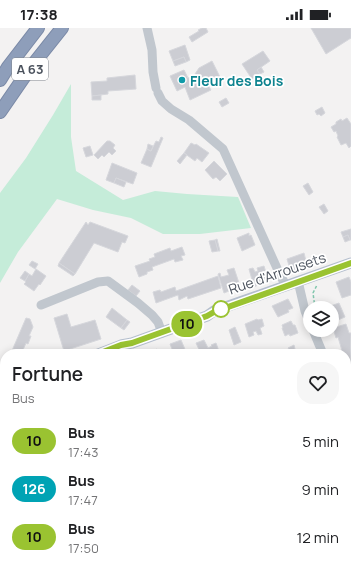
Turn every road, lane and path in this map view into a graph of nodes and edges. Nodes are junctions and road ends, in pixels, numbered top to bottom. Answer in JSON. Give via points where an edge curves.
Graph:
{"nodes":[{"id":1,"x":38,"y":28,"type":"edge"},
{"id":2,"x":62,"y":28,"type":"edge"},
{"id":3,"x":147,"y":28,"type":"edge"},
{"id":4,"x":0,"y":80,"type":"edge"},
{"id":5,"x":0,"y":112,"type":"edge"},
{"id":6,"x":351,"y":263,"type":"edge"},
{"id":7,"x":298,"y":281,"type":"junction"},
{"id":8,"x":317,"y":285,"type":"dead end"},
{"id":9,"x":286,"y":286,"type":"junction"},
{"id":10,"x":314,"y":301,"type":"edge"},
{"id":11,"x":303,"y":302,"type":"edge"},
{"id":12,"x":41,"y":305,"type":"dead end"},
{"id":13,"x":160,"y":329,"type":"junction"},
{"id":14,"x":316,"y":337,"type":"edge"},
{"id":15,"x":111,"y":349,"type":"edge"},
{"id":16,"x":321,"y":349,"type":"edge"}],
"edges":[{"from":1,"to":4,"type":"highway","number":"A 63"},
{"from":2,"to":5,"type":"highway","number":"A 63"},
{"from":3,"to":9,"type":"street","via":[[153,72],[162,101],[223,149]]},
{"from":6,"to":7,"type":"main road","name":"Rue d'Arrousets"},
{"from":7,"to":9,"type":"main road","name":"Rue d'Arrousets"},
{"from":7,"to":11,"type":"street"},
{"from":8,"to":10,"type":"path","via":[[313,293]]},
{"from":9,"to":13,"type":"main road","name":"Rue d'Arrousets","via":[[207,316]]},
{"from":12,"to":13,"type":"street","via":[[98,282],[108,281],[152,315]]},
{"from":13,"to":15,"type":"main road","name":"Rue d'Arrousets","via":[[132,343]]},
{"from":14,"to":16,"type":"street"}]}
